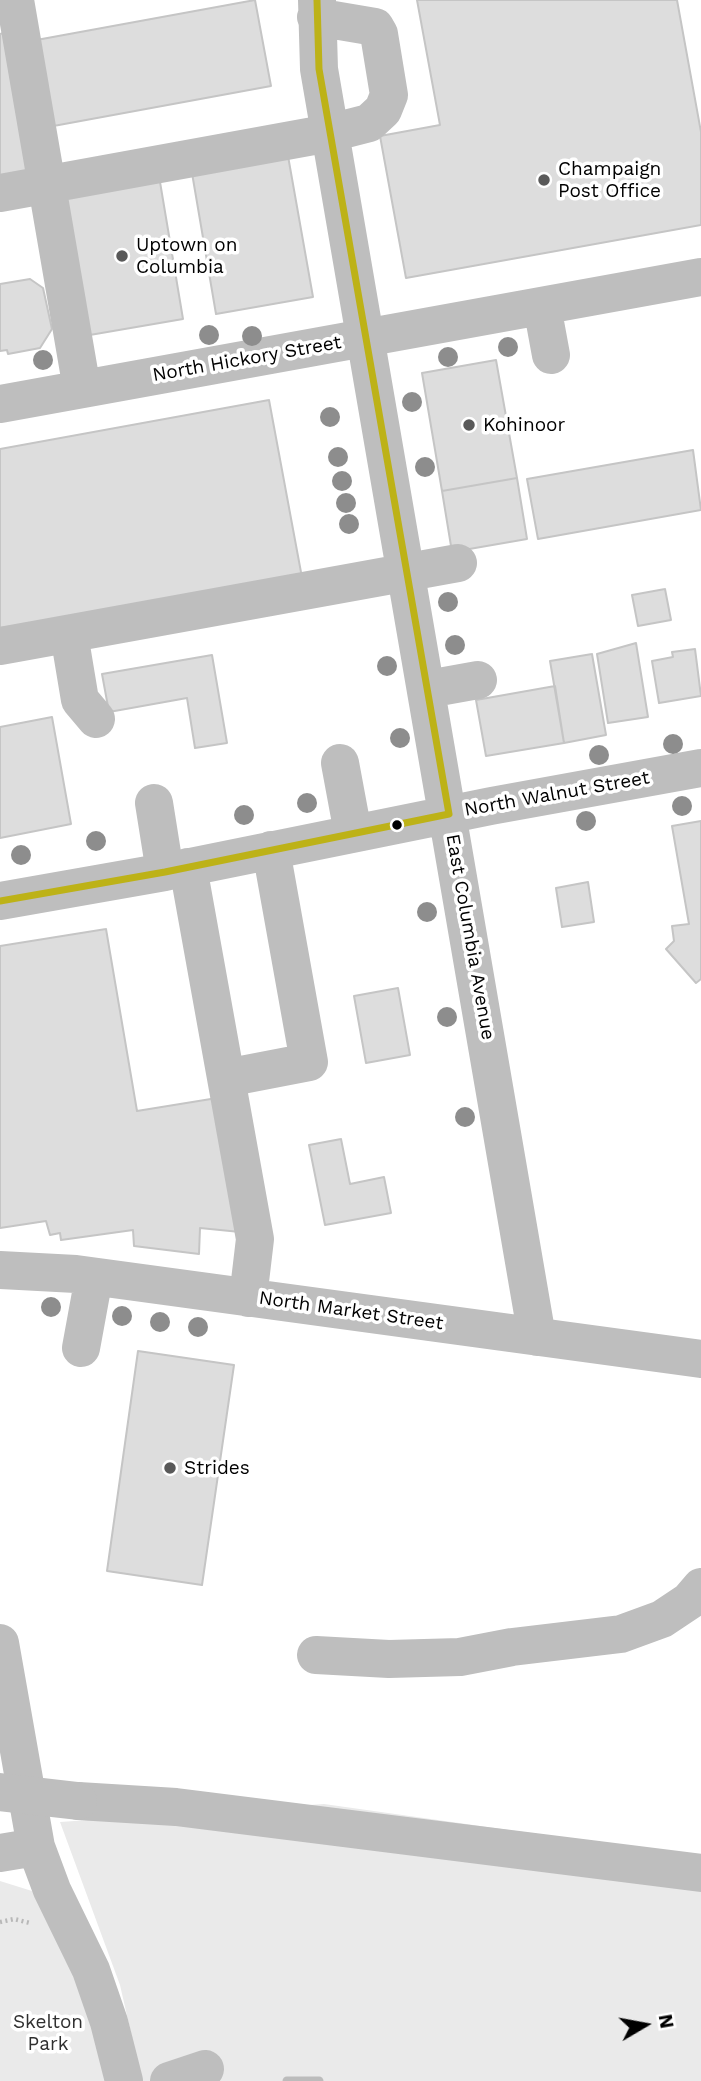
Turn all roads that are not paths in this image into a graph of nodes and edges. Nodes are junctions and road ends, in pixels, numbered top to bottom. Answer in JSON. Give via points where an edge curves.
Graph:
{"nodes":[{"id":1,"x":15,"y":0,"type":"edge"},
{"id":2,"x":316,"y":9,"type":"edge"},
{"id":3,"x":330,"y":133,"type":"junction"},
{"id":4,"x":46,"y":185,"type":"junction"},
{"id":5,"x":0,"y":193,"type":"edge"},
{"id":6,"x":701,"y":277,"type":"edge"},
{"id":7,"x":542,"y":306,"type":"junction"},
{"id":8,"x":366,"y":338,"type":"junction"},
{"id":9,"x":551,"y":355,"type":"dead end"},
{"id":10,"x":82,"y":389,"type":"junction"},
{"id":11,"x":0,"y":404,"type":"edge"},
{"id":12,"x":458,"y":563,"type":"dead end"},
{"id":13,"x":407,"y":572,"type":"junction"},
{"id":14,"x":69,"y":634,"type":"junction"},
{"id":15,"x":0,"y":646,"type":"edge"},
{"id":16,"x":478,"y":680,"type":"dead end"},
{"id":17,"x":428,"y":689,"type":"junction"},
{"id":18,"x":96,"y":719,"type":"dead end"},
{"id":19,"x":341,"y":763,"type":"dead end"},
{"id":20,"x":701,"y":768,"type":"edge"},
{"id":21,"x":153,"y":803,"type":"dead end"},
{"id":22,"x":449,"y":814,"type":"junction"},
{"id":23,"x":354,"y":833,"type":"junction"},
{"id":24,"x":271,"y":850,"type":"junction"},
{"id":25,"x":176,"y":869,"type":"junction"},
{"id":26,"x":0,"y":901,"type":"edge"},
{"id":27,"x":226,"y":1078,"type":"junction"},
{"id":28,"x":0,"y":1269,"type":"edge"},
{"id":29,"x":94,"y":1277,"type":"junction"},
{"id":30,"x":248,"y":1298,"type":"junction"},
{"id":31,"x":537,"y":1337,"type":"junction"},
{"id":32,"x":81,"y":1348,"type":"dead end"},
{"id":33,"x":701,"y":1359,"type":"edge"},
{"id":34,"x":701,"y":1587,"type":"edge"},
{"id":35,"x":0,"y":1643,"type":"edge"},
{"id":36,"x":316,"y":1655,"type":"dead end"},
{"id":37,"x":0,"y":1792,"type":"edge"},
{"id":38,"x":18,"y":1850,"type":"edge"},
{"id":39,"x":701,"y":1873,"type":"edge"},
{"id":40,"x":205,"y":2069,"type":"dead end"},
{"id":41,"x":124,"y":2081,"type":"edge"},
{"id":42,"x":169,"y":2081,"type":"edge"}],
"edges":[{"from":1,"to":4,"type":"street"},
{"from":2,"to":3,"type":"street","name":"East Columbia Avenue","via":[[319,69]]},
{"from":2,"to":3,"type":"street","via":[[374,27],[389,95],[383,110],[369,122]]},
{"from":3,"to":4,"type":"street"},
{"from":3,"to":8,"type":"street","name":"East Columbia Avenue"},
{"from":4,"to":5,"type":"street"},
{"from":4,"to":10,"type":"street"},
{"from":6,"to":7,"type":"street","name":"North Hickory Street"},
{"from":7,"to":8,"type":"street","name":"North Hickory Street"},
{"from":7,"to":9,"type":"street"},
{"from":8,"to":10,"type":"street","name":"North Hickory Street"},
{"from":8,"to":13,"type":"street","name":"East Columbia Avenue"},
{"from":10,"to":11,"type":"street","name":"North Hickory Street"},
{"from":12,"to":13,"type":"street"},
{"from":13,"to":14,"type":"street"},
{"from":13,"to":17,"type":"street","name":"East Columbia Avenue"},
{"from":14,"to":15,"type":"street"},
{"from":14,"to":18,"type":"street","via":[[80,700]]},
{"from":16,"to":17,"type":"street"},
{"from":17,"to":22,"type":"street","name":"East Columbia Avenue"},
{"from":19,"to":23,"type":"street"},
{"from":20,"to":22,"type":"street","name":"North Walnut Street"},
{"from":21,"to":25,"type":"street"},
{"from":22,"to":23,"type":"street","name":"North Walnut Street"},
{"from":22,"to":31,"type":"street","name":"East Columbia Avenue"},
{"from":23,"to":24,"type":"street","name":"North Walnut Street"},
{"from":24,"to":25,"type":"street","name":"North Walnut Street"},
{"from":24,"to":27,"type":"street","via":[[309,1062]]},
{"from":25,"to":26,"type":"street","name":"North Walnut Street"},
{"from":25,"to":27,"type":"street"},
{"from":27,"to":30,"type":"street","via":[[255,1239]]},
{"from":28,"to":29,"type":"street","name":"North Market Street"},
{"from":29,"to":30,"type":"street","name":"North Market Street"},
{"from":29,"to":32,"type":"street"},
{"from":30,"to":31,"type":"street","name":"North Market Street"},
{"from":31,"to":33,"type":"street","name":"North Market Street"},
{"from":34,"to":36,"type":"street","via":[[662,1619],[621,1634],[460,1657]]},
{"from":35,"to":38,"type":"street"},
{"from":37,"to":39,"type":"street","bridge":true,"via":[[176,1807]]},
{"from":38,"to":41,"type":"street","via":[[52,1890],[91,1970]]},
{"from":40,"to":42,"type":"street"}]}
